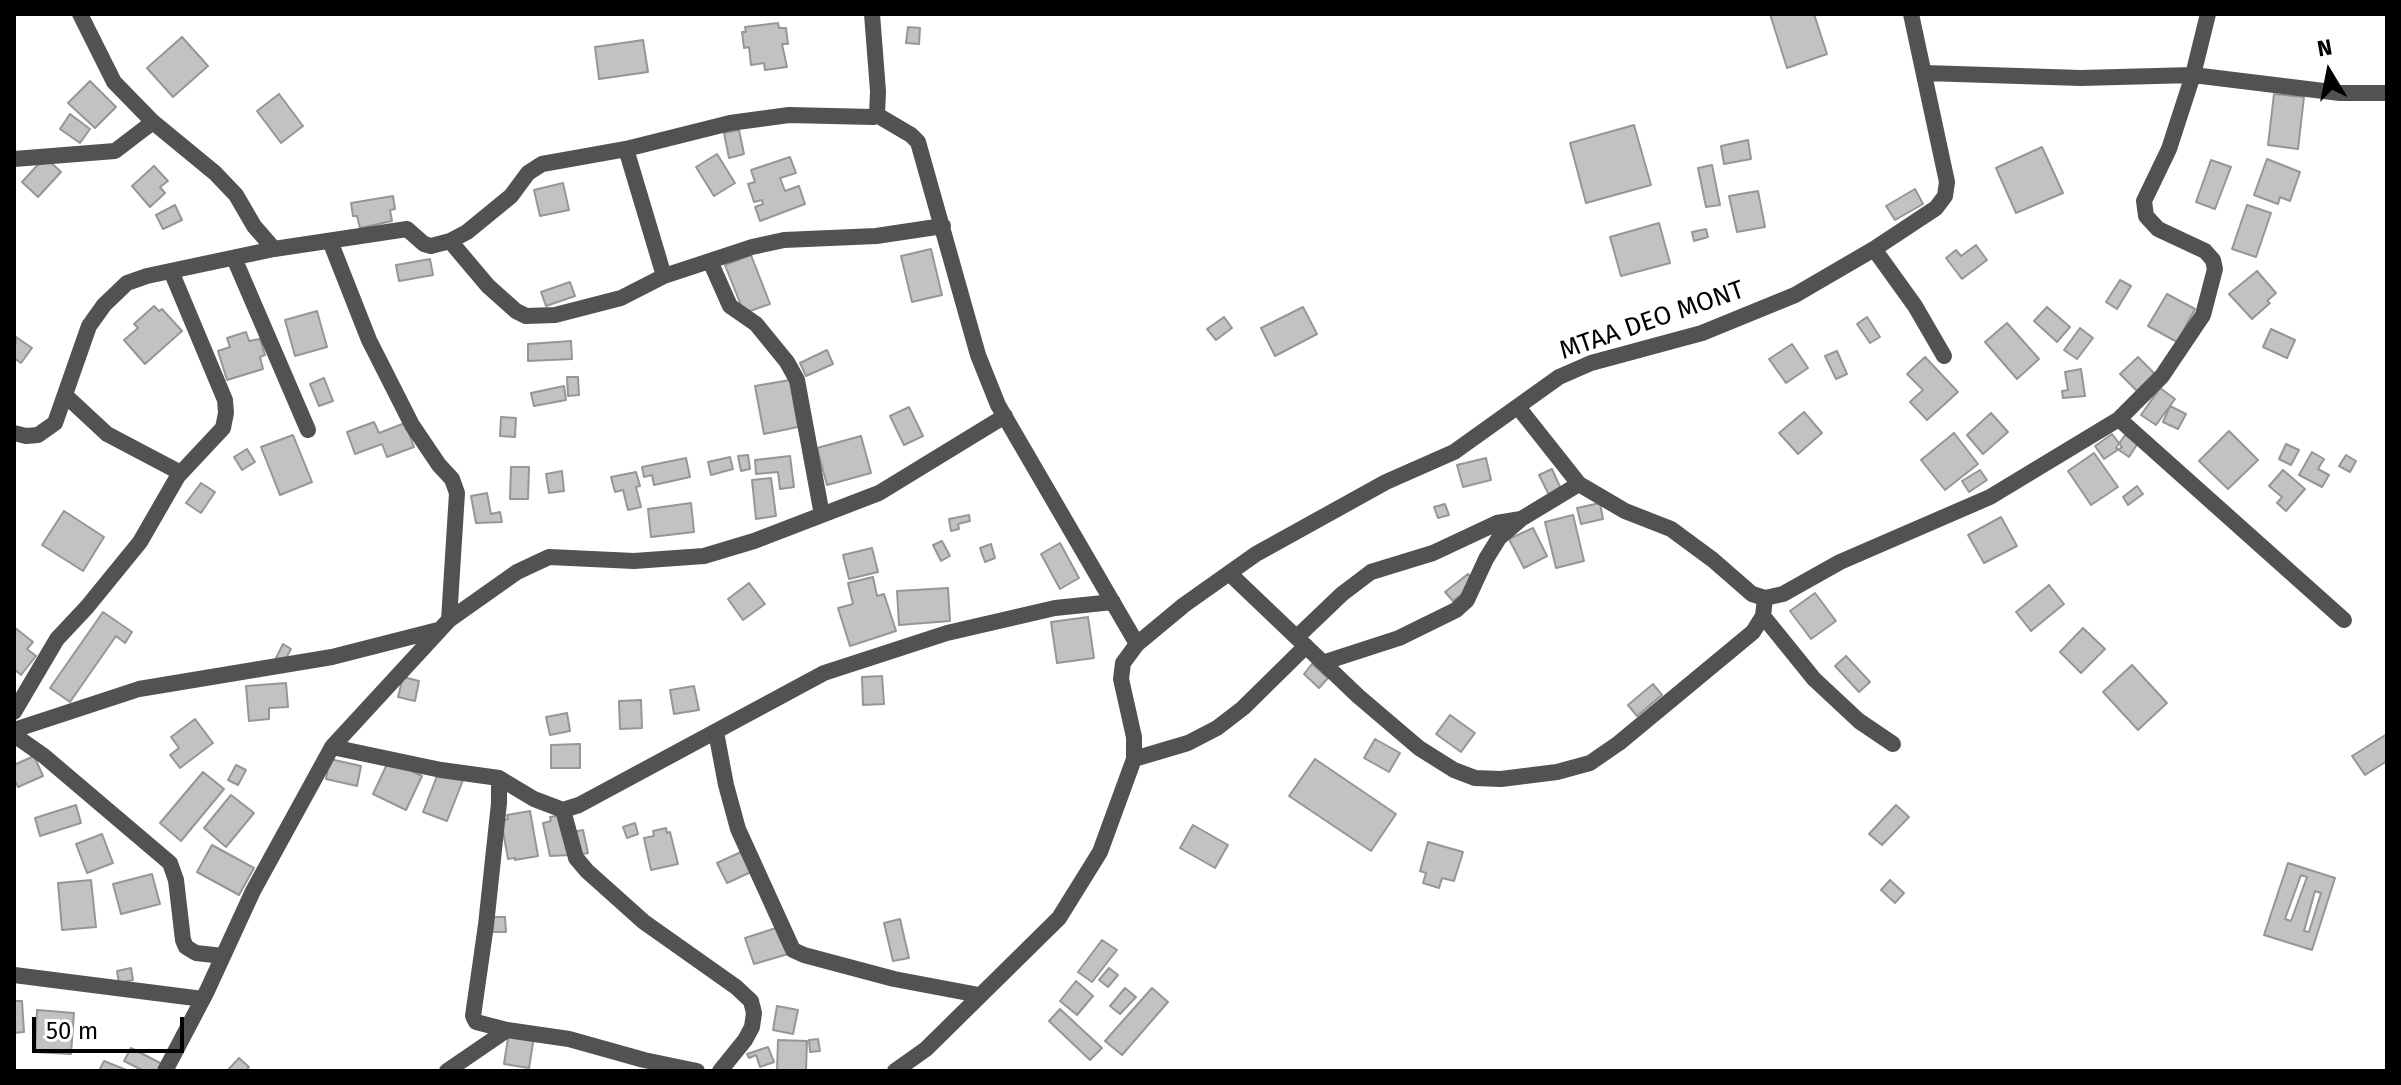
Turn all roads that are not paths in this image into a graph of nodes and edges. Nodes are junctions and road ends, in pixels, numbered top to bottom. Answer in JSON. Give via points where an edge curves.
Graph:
{"nodes":[{"id":1,"x":80,"y":14,"type":"edge"},
{"id":2,"x":872,"y":14,"type":"edge"},
{"id":3,"x":1911,"y":14,"type":"edge"},
{"id":4,"x":2208,"y":14,"type":"edge"},
{"id":5,"x":1925,"y":73,"type":"junction"},
{"id":6,"x":2193,"y":75,"type":"junction"},
{"id":7,"x":2387,"y":93,"type":"edge"},
{"id":8,"x":877,"y":115,"type":"junction"},
{"id":9,"x":153,"y":122,"type":"junction"},
{"id":10,"x":626,"y":149,"type":"junction"},
{"id":11,"x":14,"y":159,"type":"edge"},
{"id":12,"x":943,"y":226,"type":"junction"},
{"id":13,"x":330,"y":241,"type":"junction"},
{"id":14,"x":450,"y":241,"type":"junction"},
{"id":15,"x":274,"y":249,"type":"junction"},
{"id":16,"x":1874,"y":249,"type":"junction"},
{"id":17,"x":234,"y":258,"type":"junction"},
{"id":18,"x":710,"y":261,"type":"junction"},
{"id":19,"x":171,"y":271,"type":"junction"},
{"id":20,"x":664,"y":276,"type":"junction"},
{"id":21,"x":1944,"y":356,"type":"dead end"},
{"id":22,"x":65,"y":395,"type":"junction"},
{"id":23,"x":1518,"y":407,"type":"junction"},
{"id":24,"x":1005,"y":416,"type":"junction"},
{"id":25,"x":2119,"y":419,"type":"junction"},
{"id":26,"x":308,"y":430,"type":"dead end"},
{"id":27,"x":14,"y":433,"type":"edge"},
{"id":28,"x":181,"y":473,"type":"junction"},
{"id":29,"x":1579,"y":484,"type":"junction"},
{"id":30,"x":822,"y":515,"type":"junction"},
{"id":31,"x":1521,"y":519,"type":"junction"},
{"id":32,"x":1229,"y":573,"type":"junction"},
{"id":33,"x":1765,"y":598,"type":"junction"},
{"id":34,"x":1113,"y":602,"type":"junction"},
{"id":35,"x":1763,"y":616,"type":"junction"},
{"id":36,"x":2344,"y":620,"type":"dead end"},
{"id":37,"x":444,"y":625,"type":"junction"},
{"id":38,"x":1302,"y":642,"type":"junction"},
{"id":39,"x":1137,"y":644,"type":"junction"},
{"id":40,"x":1325,"y":662,"type":"junction"},
{"id":41,"x":14,"y":712,"type":"edge"},
{"id":42,"x":716,"y":732,"type":"junction"},
{"id":43,"x":14,"y":733,"type":"edge"},
{"id":44,"x":1893,"y":744,"type":"dead end"},
{"id":45,"x":332,"y":747,"type":"junction"},
{"id":46,"x":1134,"y":759,"type":"junction"},
{"id":47,"x":499,"y":778,"type":"junction"},
{"id":48,"x":563,"y":810,"type":"junction"},
{"id":49,"x":223,"y":956,"type":"junction"},
{"id":50,"x":14,"y":975,"type":"edge"},
{"id":51,"x":979,"y":995,"type":"junction"},
{"id":52,"x":203,"y":999,"type":"junction"},
{"id":53,"x":507,"y":1030,"type":"junction"},
{"id":54,"x":165,"y":1071,"type":"edge"},
{"id":55,"x":447,"y":1071,"type":"edge"},
{"id":56,"x":697,"y":1071,"type":"edge"},
{"id":57,"x":720,"y":1071,"type":"edge"},
{"id":58,"x":895,"y":1071,"type":"edge"}],
"edges":[{"from":1,"to":9,"type":"street","via":[[114,82]]},
{"from":2,"to":8,"type":"street"},
{"from":3,"to":5,"type":"street","name":"MTAA DEO MONT"},
{"from":4,"to":6,"type":"street"},
{"from":5,"to":6,"type":"street"},
{"from":5,"to":16,"type":"street","name":"MTAA DEO MONT","via":[[1947,182],[1945,196],[1936,208]]},
{"from":6,"to":7,"type":"street","via":[[2340,93]]},
{"from":6,"to":25,"type":"street","via":[[2169,149],[2144,201],[2146,216],[2158,229],[2205,251],[2215,269],[2203,315],[2162,376]]},
{"from":8,"to":10,"type":"street","via":[[789,115],[730,123]]},
{"from":8,"to":12,"type":"street","via":[[918,142]]},
{"from":9,"to":11,"type":"street","via":[[115,151]]},
{"from":9,"to":15,"type":"street","via":[[236,195]]},
{"from":10,"to":14,"type":"street","via":[[542,164],[511,196]]},
{"from":10,"to":20,"type":"street"},
{"from":12,"to":18,"type":"street","via":[[876,236],[784,240]]},
{"from":12,"to":24,"type":"street","via":[[978,355]]},
{"from":13,"to":14,"type":"street","via":[[407,229],[427,246]]},
{"from":13,"to":15,"type":"street"},
{"from":13,"to":37,"type":"street","via":[[369,340],[412,425],[457,493]]},
{"from":14,"to":20,"type":"street","via":[[488,286],[526,316],[555,315],[621,298]]},
{"from":15,"to":17,"type":"street"},
{"from":16,"to":21,"type":"street"},
{"from":16,"to":23,"type":"street","name":"MTAA DEO MONT","via":[[1795,295],[1715,327],[1570,372]]},
{"from":17,"to":19,"type":"street"},
{"from":17,"to":26,"type":"street"},
{"from":18,"to":20,"type":"street"},
{"from":18,"to":30,"type":"street","via":[[730,306],[756,324],[797,380]]},
{"from":19,"to":22,"type":"street","via":[[127,283],[104,305],[89,326]]},
{"from":19,"to":28,"type":"street","via":[[226,413],[223,428]]},
{"from":22,"to":27,"type":"street","via":[[47,430],[38,435]]},
{"from":22,"to":28,"type":"street","via":[[107,434]]},
{"from":23,"to":29,"type":"street"},
{"from":23,"to":32,"type":"street","name":"MTAA DEO MONT","via":[[1454,452],[1386,482]]},
{"from":24,"to":30,"type":"street","via":[[879,493]]},
{"from":24,"to":34,"type":"street"},
{"from":25,"to":33,"type":"street","via":[[1990,497]]},
{"from":25,"to":36,"type":"street"},
{"from":28,"to":41,"type":"street","via":[[140,542],[57,639]]},
{"from":29,"to":31,"type":"street"},
{"from":29,"to":33,"type":"street","via":[[1625,511],[1671,529],[1752,594]]},
{"from":30,"to":37,"type":"street","via":[[704,556],[634,561],[549,557],[517,572]]},
{"from":31,"to":38,"type":"street","via":[[1497,523],[1433,553],[1371,572],[1342,594]]},
{"from":31,"to":40,"type":"street","via":[[1499,538],[1467,600],[1456,610],[1399,638]]},
{"from":32,"to":38,"type":"street"},
{"from":32,"to":39,"type":"street","name":"MTAA DEO MONT"},
{"from":33,"to":35,"type":"street"},
{"from":34,"to":39,"type":"street"},
{"from":34,"to":42,"type":"street","via":[[1055,608],[897,647],[824,673]]},
{"from":35,"to":40,"type":"street","via":[[1742,642],[1590,763],[1501,779],[1475,778],[1419,748]]},
{"from":35,"to":44,"type":"street","via":[[1814,679]]},
{"from":37,"to":43,"type":"street","via":[[332,657],[139,689]]},
{"from":37,"to":45,"type":"street"},
{"from":38,"to":40,"type":"street"},
{"from":38,"to":46,"type":"street","via":[[1243,708],[1217,728]]},
{"from":39,"to":46,"type":"street","via":[[1123,663],[1121,679]]},
{"from":42,"to":48,"type":"street"},
{"from":42,"to":51,"type":"street","via":[[738,829],[793,950],[894,979]]},
{"from":43,"to":49,"type":"street","via":[[170,863],[186,947]]},
{"from":45,"to":47,"type":"street"},
{"from":45,"to":49,"type":"street"},
{"from":46,"to":51,"type":"street","via":[[1100,852],[1059,918]]},
{"from":47,"to":48,"type":"street"},
{"from":47,"to":53,"type":"street","via":[[473,1016],[476,1022]]},
{"from":48,"to":57,"type":"street","via":[[576,858],[587,871],[644,922],[751,1001],[752,1027]]},
{"from":49,"to":52,"type":"street"},
{"from":50,"to":52,"type":"street"},
{"from":51,"to":58,"type":"street","via":[[926,1049]]},
{"from":52,"to":54,"type":"street"},
{"from":53,"to":55,"type":"street"},
{"from":53,"to":56,"type":"street","via":[[569,1039]]}]}
